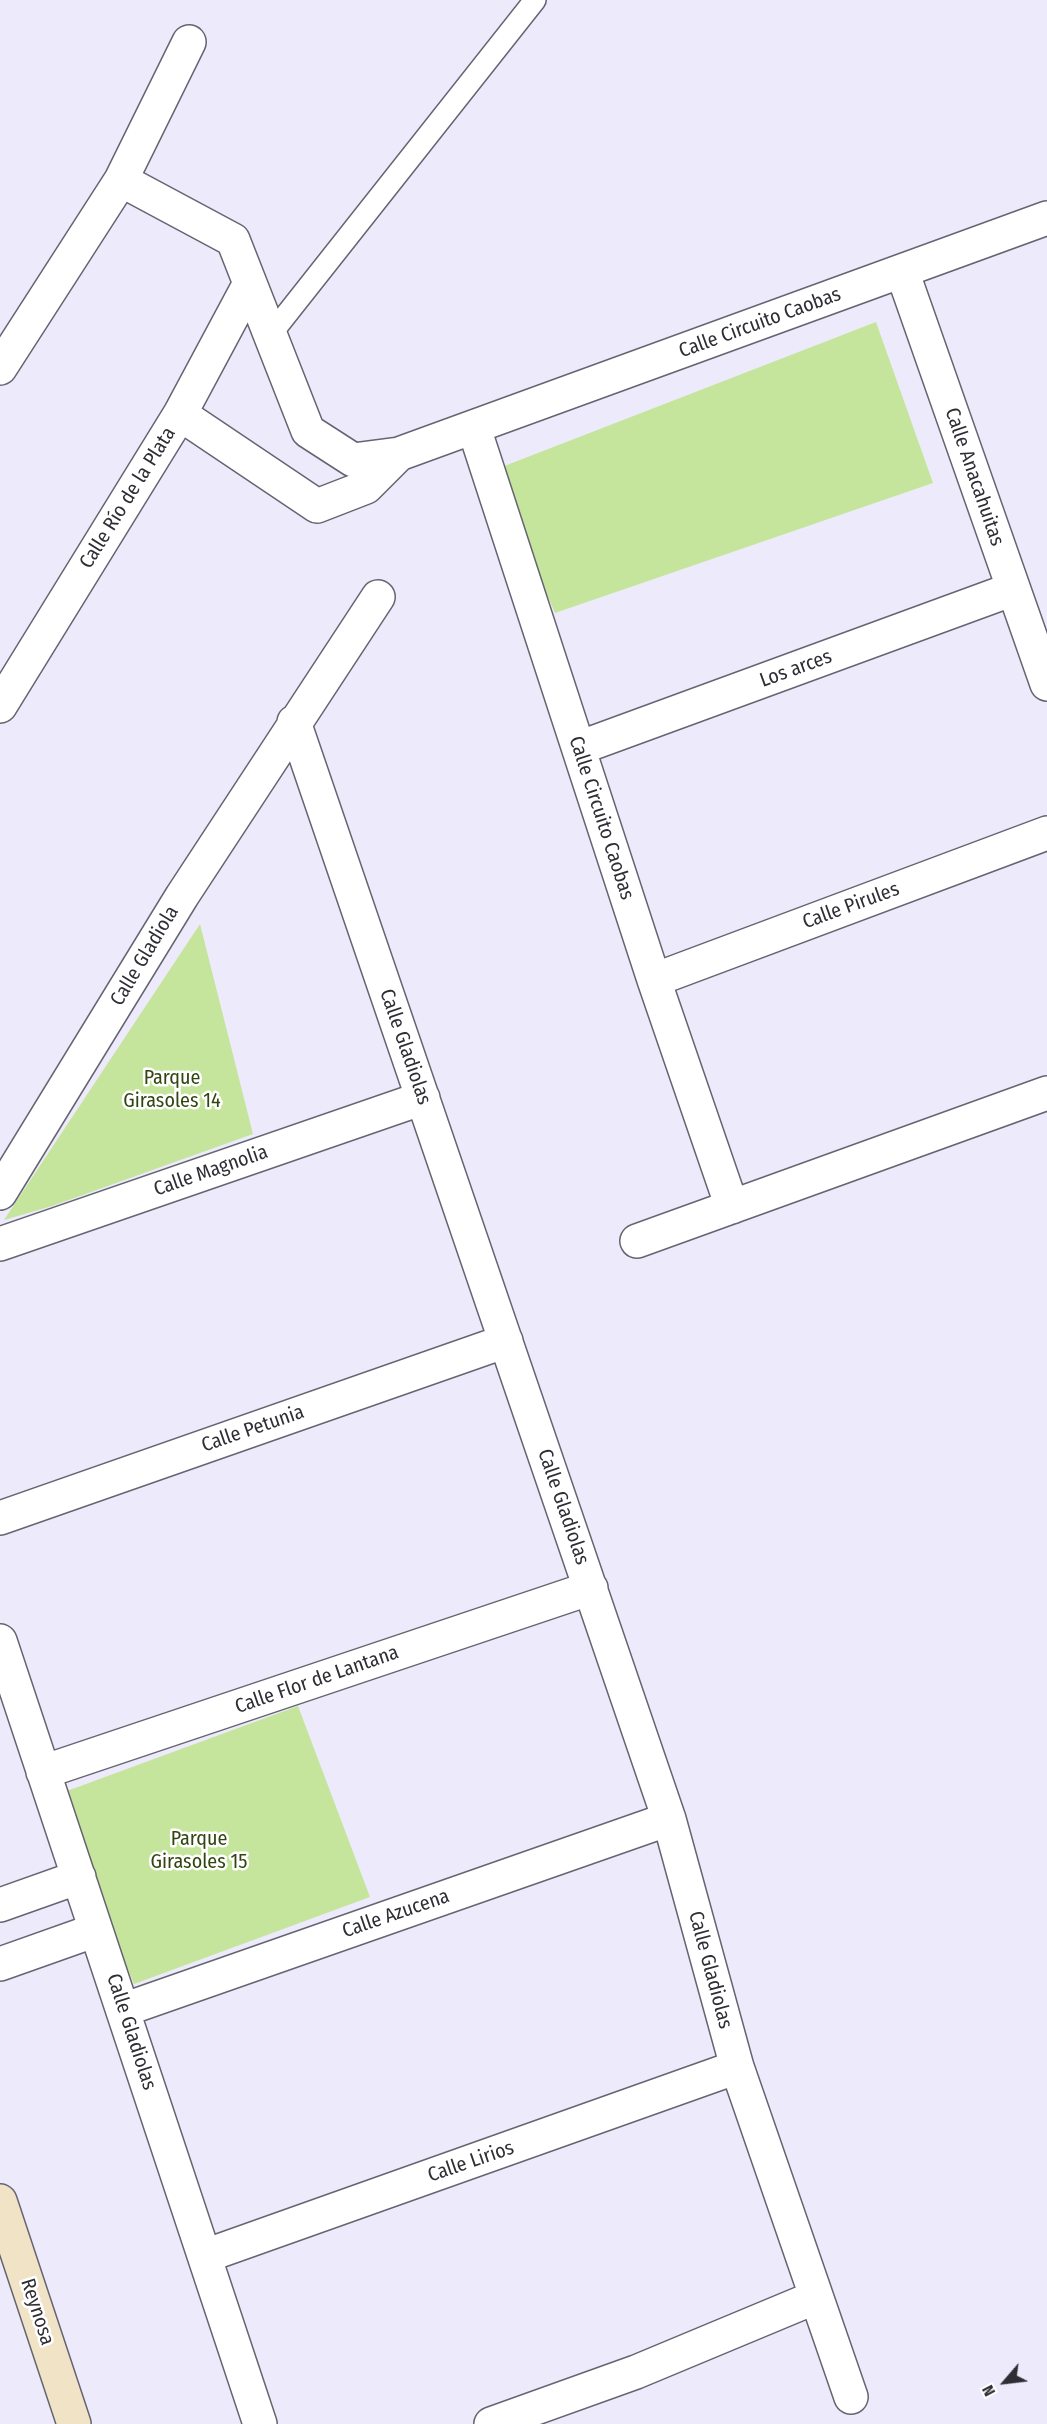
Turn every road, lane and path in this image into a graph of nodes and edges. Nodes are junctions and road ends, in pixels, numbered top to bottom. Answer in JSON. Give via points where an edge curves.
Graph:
{"nodes":[{"id":1,"x":535,"y":0,"type":"edge"},
{"id":2,"x":189,"y":42,"type":"dead end"},
{"id":3,"x":121,"y":180,"type":"junction"},
{"id":4,"x":1047,"y":218,"type":"edge"},
{"id":5,"x":902,"y":271,"type":"junction"},
{"id":6,"x":249,"y":285,"type":"junction"},
{"id":7,"x":271,"y":334,"type":"junction"},
{"id":8,"x":0,"y":368,"type":"edge"},
{"id":9,"x":180,"y":414,"type":"junction"},
{"id":10,"x":474,"y":428,"type":"junction"},
{"id":11,"x":399,"y":454,"type":"junction"},
{"id":12,"x":1013,"y":589,"type":"junction"},
{"id":13,"x":378,"y":597,"type":"dead end"},
{"id":14,"x":1047,"y":684,"type":"edge"},
{"id":15,"x":0,"y":706,"type":"edge"},
{"id":16,"x":294,"y":722,"type":"junction"},
{"id":17,"x":579,"y":748,"type":"junction"},
{"id":18,"x":1047,"y":833,"type":"edge"},
{"id":19,"x":654,"y":980,"type":"junction"},
{"id":20,"x":1047,"y":1093,"type":"edge"},
{"id":21,"x":423,"y":1098,"type":"junction"},
{"id":22,"x":0,"y":1193,"type":"edge"},
{"id":23,"x":732,"y":1207,"type":"junction"},
{"id":24,"x":637,"y":1241,"type":"dead end"},
{"id":25,"x":0,"y":1244,"type":"edge"},
{"id":26,"x":506,"y":1341,"type":"junction"},
{"id":27,"x":0,"y":1518,"type":"edge"},
{"id":28,"x":591,"y":1588,"type":"junction"},
{"id":29,"x":0,"y":1641,"type":"edge"},
{"id":30,"x":43,"y":1772,"type":"junction"},
{"id":31,"x":669,"y":1819,"type":"junction"},
{"id":32,"x":79,"y":1877,"type":"junction"},
{"id":33,"x":0,"y":1905,"type":"edge"},
{"id":34,"x":96,"y":1930,"type":"junction"},
{"id":35,"x":0,"y":1964,"type":"edge"},
{"id":36,"x":123,"y":2010,"type":"junction"},
{"id":37,"x":737,"y":2067,"type":"junction"},
{"id":38,"x":0,"y":2201,"type":"edge"},
{"id":39,"x":205,"y":2256,"type":"junction"},
{"id":40,"x":816,"y":2297,"type":"junction"},
{"id":41,"x":851,"y":2397,"type":"dead end"},
{"id":42,"x":74,"y":2424,"type":"edge"},
{"id":43,"x":260,"y":2424,"type":"edge"},
{"id":44,"x":491,"y":2424,"type":"edge"}],
"edges":[{"from":1,"to":7,"type":"lane"},
{"from":2,"to":3,"type":"street"},
{"from":3,"to":6,"type":"street","via":[[233,240]]},
{"from":3,"to":8,"type":"street"},
{"from":4,"to":5,"type":"street","name":"Calle Circuito Caobas"},
{"from":5,"to":10,"type":"street","name":"Calle Circuito Caobas"},
{"from":5,"to":12,"type":"street","name":"Calle Anacahuitas"},
{"from":6,"to":7,"type":"street"},
{"from":6,"to":9,"type":"street","name":"Calle Río de la Plata"},
{"from":7,"to":11,"type":"street","via":[[308,431],[353,460]]},
{"from":9,"to":11,"type":"street","via":[[317,506],[366,487]]},
{"from":9,"to":15,"type":"street","name":"Calle Río de la Plata"},
{"from":10,"to":11,"type":"street","name":"Calle Circuito Caobas"},
{"from":10,"to":17,"type":"street","name":"Calle Circuito Caobas"},
{"from":12,"to":14,"type":"street","name":"Calle Anacahuitas"},
{"from":12,"to":17,"type":"street","name":"Los arces"},
{"from":13,"to":16,"type":"street","name":"Calle Gladiola"},
{"from":16,"to":21,"type":"street","name":"Calle Gladiolas"},
{"from":16,"to":22,"type":"street","name":"Calle Gladiola"},
{"from":17,"to":19,"type":"street","name":"Calle Circuito Caobas"},
{"from":18,"to":19,"type":"street","name":"Calle Pirules"},
{"from":19,"to":23,"type":"street","name":"Calle Circuito Caobas"},
{"from":20,"to":23,"type":"street"},
{"from":21,"to":25,"type":"street","name":"Calle Magnolia"},
{"from":21,"to":26,"type":"street","name":"Calle Gladiolas"},
{"from":23,"to":24,"type":"street"},
{"from":26,"to":27,"type":"street","name":"Calle Petunia"},
{"from":26,"to":28,"type":"street","name":"Calle Gladiolas"},
{"from":28,"to":30,"type":"street","name":"Calle Flor de Lantana"},
{"from":28,"to":31,"type":"street","name":"Calle Gladiolas"},
{"from":29,"to":30,"type":"street","name":"Calle Gladiolas"},
{"from":30,"to":32,"type":"street","name":"Calle Gladiolas"},
{"from":31,"to":36,"type":"street","name":"Calle Azucena"},
{"from":31,"to":37,"type":"street","name":"Calle Gladiolas"},
{"from":32,"to":33,"type":"street"},
{"from":32,"to":34,"type":"street","name":"Calle Gladiolas"},
{"from":34,"to":35,"type":"street"},
{"from":34,"to":36,"type":"street","name":"Calle Gladiolas"},
{"from":36,"to":39,"type":"street","name":"Calle Gladiolas"},
{"from":37,"to":39,"type":"street","name":"Calle Lirios"},
{"from":37,"to":40,"type":"street","name":"Calle Gladiolas"},
{"from":38,"to":42,"type":"main road","name":"Reynosa"},
{"from":39,"to":43,"type":"street","name":"Calle Gladiolas"},
{"from":40,"to":41,"type":"street","name":"Calle Gladiolas"},
{"from":40,"to":44,"type":"street","via":[[636,2372]]}]}
